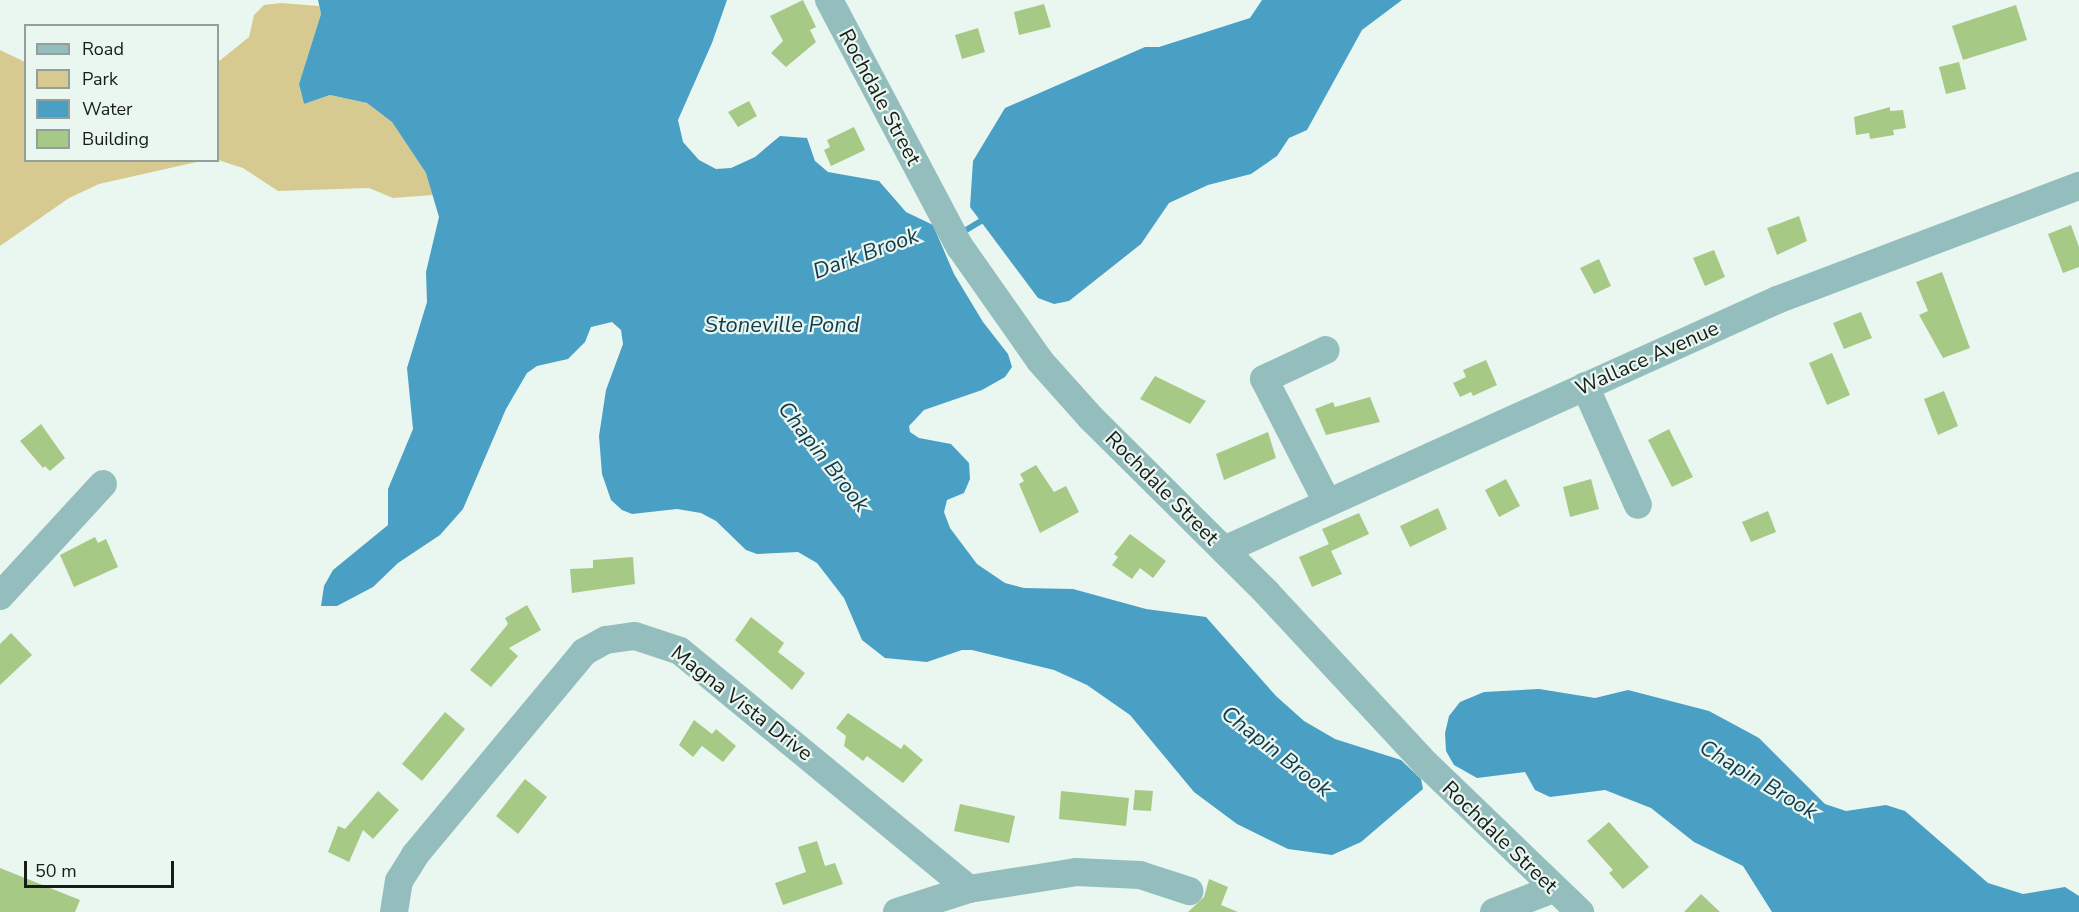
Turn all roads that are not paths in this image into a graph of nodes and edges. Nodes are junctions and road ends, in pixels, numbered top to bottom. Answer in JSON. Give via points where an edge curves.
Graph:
{"nodes":[{"id":1,"x":829,"y":0,"type":"edge"},
{"id":2,"x":2079,"y":186,"type":"edge"},
{"id":3,"x":1326,"y":350,"type":"dead end"},
{"id":4,"x":1578,"y":389,"type":"junction"},
{"id":5,"x":103,"y":484,"type":"dead end"},
{"id":6,"x":1326,"y":500,"type":"junction"},
{"id":7,"x":1629,"y":504,"type":"dead end"},
{"id":8,"x":1224,"y":550,"type":"junction"},
{"id":9,"x":1,"y":592,"type":"edge"},
{"id":10,"x":969,"y":889,"type":"junction"},
{"id":11,"x":1553,"y":889,"type":"junction"},
{"id":12,"x":1189,"y":891,"type":"dead end"},
{"id":13,"x":394,"y":912,"type":"edge"},
{"id":14,"x":897,"y":912,"type":"edge"},
{"id":15,"x":1494,"y":912,"type":"edge"},
{"id":16,"x":1580,"y":912,"type":"edge"}],
"edges":[{"from":1,"to":8,"type":"street","name":"Rochdale Street","via":[[955,239],[1008,320],[1091,418]]},
{"from":2,"to":4,"type":"street","name":"Wallace Avenue","via":[[1777,300]]},
{"from":3,"to":6,"type":"street","via":[[1264,379]]},
{"from":4,"to":6,"type":"street","name":"Wallace Avenue"},
{"from":4,"to":7,"type":"street"},
{"from":5,"to":9,"type":"street"},
{"from":6,"to":8,"type":"street","name":"Wallace Avenue"},
{"from":8,"to":11,"type":"street","name":"Rochdale Street","via":[[1426,764]]},
{"from":10,"to":12,"type":"street","via":[[1043,874],[1108,872],[1140,875]]},
{"from":10,"to":13,"type":"street","name":"Magna Vista Drive","via":[[680,651],[635,636],[606,640],[584,652],[415,855],[399,881]]},
{"from":10,"to":14,"type":"street"},
{"from":11,"to":15,"type":"street"},
{"from":11,"to":16,"type":"street","name":"Rochdale Street"}]}
